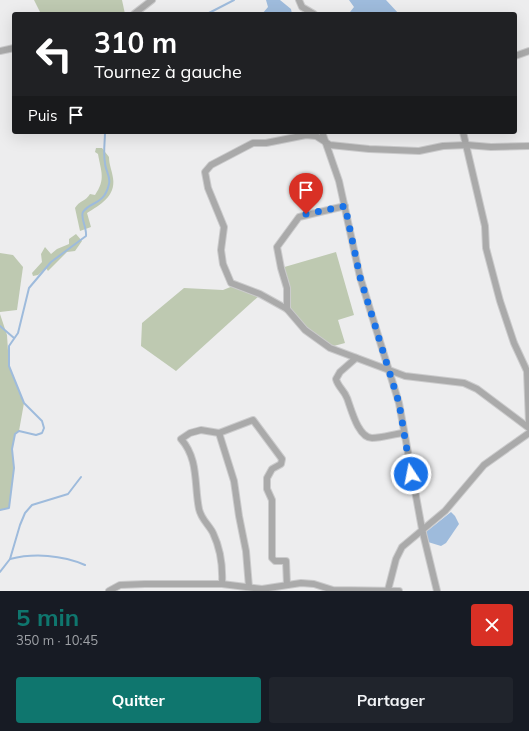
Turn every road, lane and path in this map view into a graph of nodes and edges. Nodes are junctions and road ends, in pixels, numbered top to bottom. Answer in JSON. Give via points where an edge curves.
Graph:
{"nodes":[{"id":1,"x":152,"y":0,"type":"edge"},
{"id":2,"x":299,"y":0,"type":"edge"},
{"id":3,"x":137,"y":12,"type":"edge"},
{"id":4,"x":311,"y":12,"type":"edge"},
{"id":5,"x":12,"y":48,"type":"edge"},
{"id":6,"x":0,"y":51,"type":"edge"},
{"id":7,"x":529,"y":51,"type":"edge"},
{"id":8,"x":517,"y":55,"type":"edge"},
{"id":9,"x":322,"y":134,"type":"edge"},
{"id":10,"x":464,"y":134,"type":"edge"},
{"id":11,"x":324,"y":142,"type":"junction"},
{"id":12,"x":467,"y":145,"type":"junction"},
{"id":13,"x":529,"y":146,"type":"edge"},
{"id":14,"x":345,"y":206,"type":"junction"},
{"id":15,"x":287,"y":309,"type":"junction"},
{"id":16,"x":356,"y":358,"type":"junction"},
{"id":17,"x":389,"y":370,"type":"junction"},
{"id":18,"x":529,"y":423,"type":"edge"},
{"id":19,"x":529,"y":428,"type":"edge"},
{"id":20,"x":220,"y":433,"type":"junction"},
{"id":21,"x":404,"y":433,"type":"junction"},
{"id":22,"x":529,"y":433,"type":"edge"},
{"id":23,"x":422,"y":529,"type":"junction"},
{"id":24,"x":164,"y":583,"type":"junction"},
{"id":25,"x":222,"y":584,"type":"junction"},
{"id":26,"x":314,"y":584,"type":"junction"},
{"id":27,"x":287,"y":585,"type":"junction"},
{"id":28,"x":249,"y":587,"type":"junction"},
{"id":29,"x":262,"y":590,"type":"edge"},
{"id":30,"x":388,"y":590,"type":"junction"},
{"id":31,"x":109,"y":591,"type":"edge"},
{"id":32,"x":167,"y":591,"type":"edge"},
{"id":33,"x":314,"y":591,"type":"edge"},
{"id":34,"x":353,"y":591,"type":"edge"},
{"id":35,"x":399,"y":591,"type":"edge"},
{"id":36,"x":437,"y":591,"type":"edge"}],
"edges":[{"from":1,"to":3,"type":"street"},
{"from":2,"to":4,"type":"street","via":[[302,7]]},
{"from":5,"to":6,"type":"street"},
{"from":7,"to":8,"type":"street"},
{"from":9,"to":11,"type":"street"},
{"from":10,"to":12,"type":"street"},
{"from":11,"to":12,"type":"street","via":[[336,146],[418,151]]},
{"from":11,"to":14,"type":"street","via":[[339,181]]},
{"from":11,"to":15,"type":"street","via":[[320,137],[312,135],[266,143],[256,142],[211,165],[205,172],[208,188],[224,227],[221,250],[229,280]]},
{"from":12,"to":13,"type":"street"},
{"from":12,"to":18,"type":"street","via":[[485,226],[486,248],[514,343],[528,372]]},
{"from":14,"to":15,"type":"street","via":[[299,217],[279,244],[277,251],[287,288]]},
{"from":14,"to":17,"type":"street","via":[[360,277]]},
{"from":15,"to":16,"type":"street","via":[[316,339],[330,348]]},
{"from":16,"to":17,"type":"street"},
{"from":16,"to":21,"type":"street","via":[[336,379],[345,392],[360,429],[364,435],[373,438]]},
{"from":17,"to":19,"type":"street","via":[[405,376],[464,382]]},
{"from":17,"to":21,"type":"street","via":[[399,403]]},
{"from":20,"to":25,"type":"street","via":[[201,430],[181,439],[188,446],[193,464],[199,510],[213,533],[220,553],[223,566]]},
{"from":20,"to":27,"type":"street","via":[[253,420],[281,456],[283,461],[269,472],[266,483],[272,500],[272,558],[275,561],[286,561]]},
{"from":20,"to":28,"type":"street","via":[[234,481],[246,551]]},
{"from":21,"to":23,"type":"street"},
{"from":22,"to":23,"type":"street","via":[[484,465],[445,511]]},
{"from":23,"to":30,"type":"street","via":[[402,547]]},
{"from":23,"to":36,"type":"street"},
{"from":24,"to":25,"type":"street"},
{"from":24,"to":31,"type":"street","via":[[120,585]]},
{"from":24,"to":32,"type":"street"},
{"from":25,"to":28,"type":"street"},
{"from":26,"to":27,"type":"street"},
{"from":26,"to":33,"type":"street"},
{"from":26,"to":34,"type":"street","via":[[333,590]]},
{"from":27,"to":29,"type":"street"},
{"from":28,"to":29,"type":"street"},
{"from":30,"to":34,"type":"street"},
{"from":30,"to":35,"type":"street"}]}
